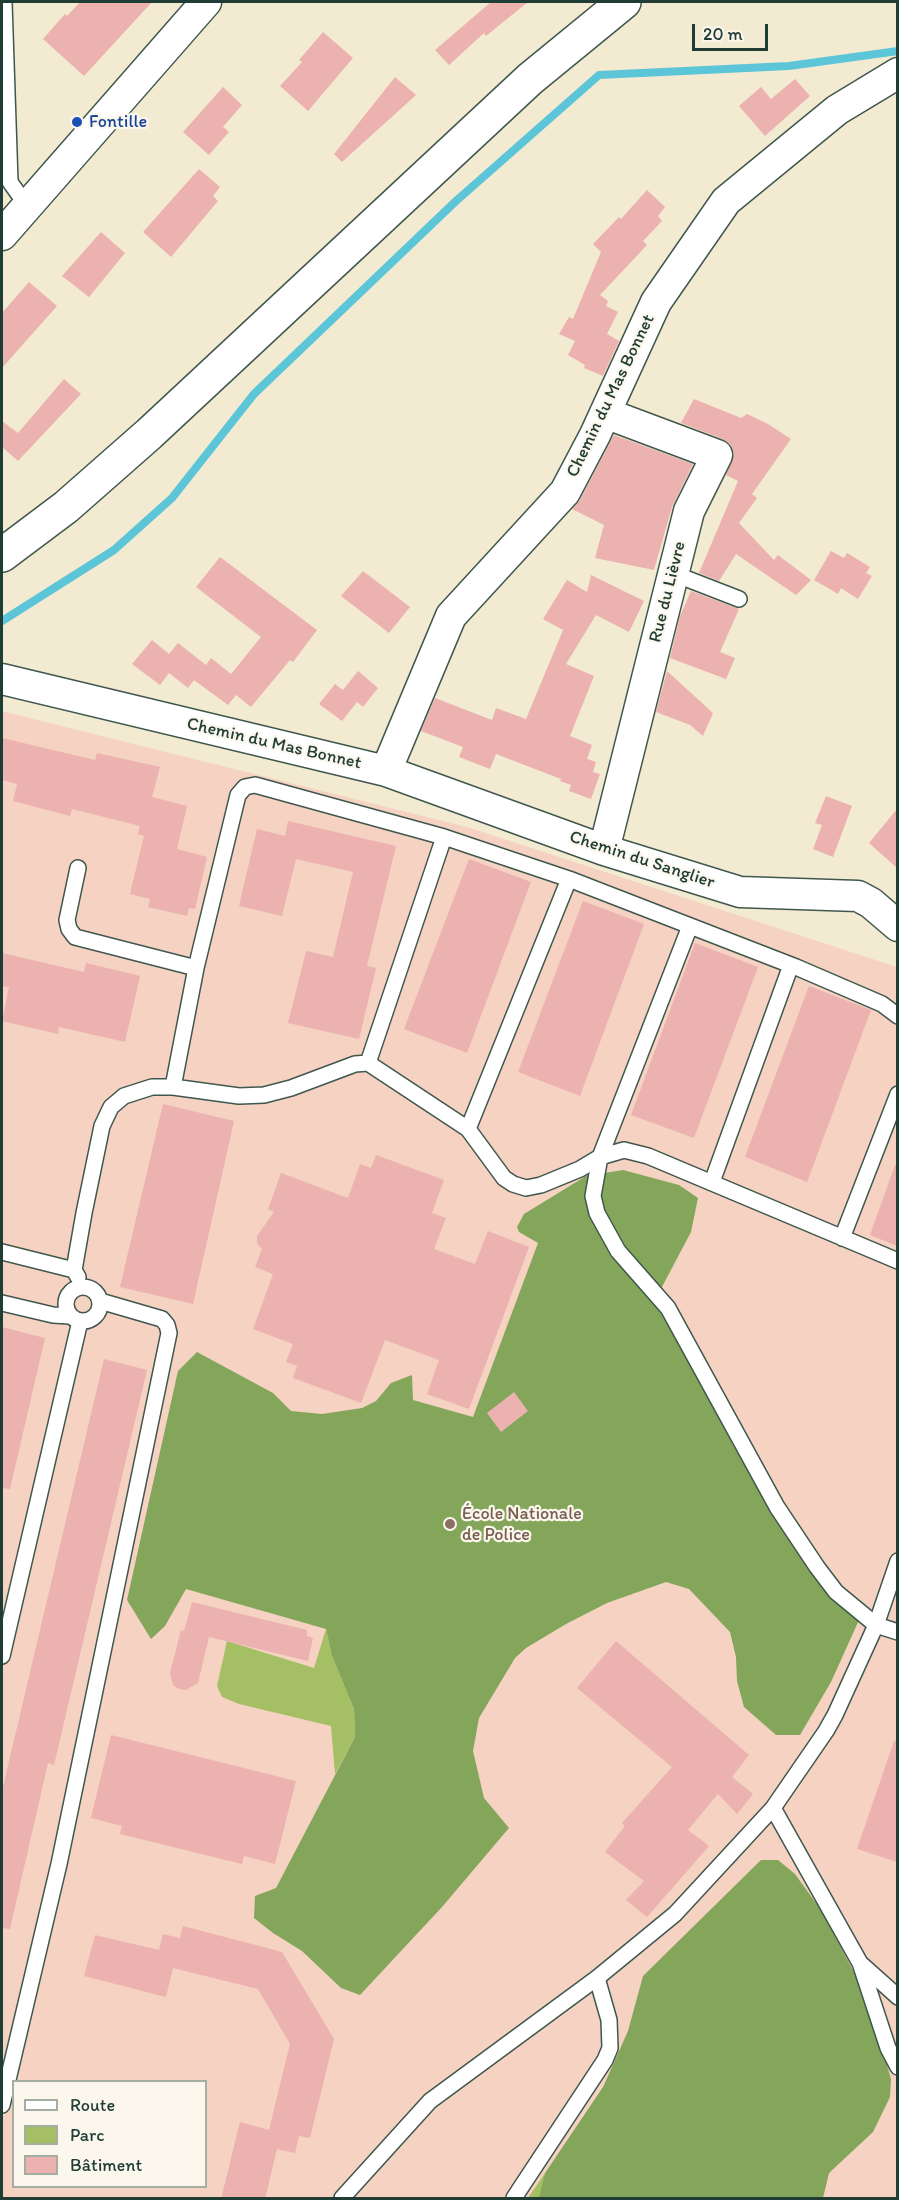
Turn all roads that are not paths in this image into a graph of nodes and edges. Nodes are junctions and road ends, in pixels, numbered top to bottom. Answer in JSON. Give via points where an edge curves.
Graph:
{"nodes":[{"id":1,"x":4,"y":2,"type":"edge"},
{"id":2,"x":624,"y":2,"type":"edge"},
{"id":3,"x":203,"y":3,"type":"edge"},
{"id":4,"x":897,"y":73,"type":"edge"},
{"id":5,"x":27,"y":206,"type":"junction"},
{"id":6,"x":2,"y":235,"type":"edge"},
{"id":7,"x":605,"y":412,"type":"junction"},
{"id":8,"x":2,"y":555,"type":"edge"},
{"id":9,"x":672,"y":573,"type":"junction"},
{"id":10,"x":739,"y":599,"type":"dead end"},
{"id":11,"x":2,"y":679,"type":"edge"},
{"id":12,"x":386,"y":771,"type":"junction"},
{"id":13,"x":444,"y":837,"type":"junction"},
{"id":14,"x":604,"y":850,"type":"junction"},
{"id":15,"x":78,"y":868,"type":"dead end"},
{"id":16,"x":569,"y":879,"type":"junction"},
{"id":17,"x":690,"y":926,"type":"junction"},
{"id":18,"x":897,"y":926,"type":"edge"},
{"id":19,"x":791,"y":965,"type":"junction"},
{"id":20,"x":196,"y":968,"type":"junction"},
{"id":21,"x":897,"y":1016,"type":"edge"},
{"id":22,"x":368,"y":1063,"type":"junction"},
{"id":23,"x":173,"y":1087,"type":"junction"},
{"id":24,"x":897,"y":1094,"type":"edge"},
{"id":25,"x":468,"y":1129,"type":"junction"},
{"id":26,"x":600,"y":1157,"type":"junction"},
{"id":27,"x":712,"y":1182,"type":"junction"},
{"id":28,"x":843,"y":1238,"type":"junction"},
{"id":29,"x":2,"y":1252,"type":"edge"},
{"id":30,"x":897,"y":1261,"type":"edge"},
{"id":31,"x":75,"y":1270,"type":"junction"},
{"id":32,"x":85,"y":1287,"type":"junction"},
{"id":33,"x":100,"y":1302,"type":"junction"},
{"id":34,"x":2,"y":1303,"type":"edge"},
{"id":35,"x":75,"y":1318,"type":"junction"},
{"id":36,"x":897,"y":1561,"type":"edge"},
{"id":37,"x":876,"y":1625,"type":"junction"},
{"id":38,"x":897,"y":1632,"type":"edge"},
{"id":39,"x":2,"y":1656,"type":"edge"},
{"id":40,"x":773,"y":1808,"type":"junction"},
{"id":41,"x":860,"y":1963,"type":"junction"},
{"id":42,"x":597,"y":1978,"type":"junction"},
{"id":43,"x":897,"y":1997,"type":"edge"},
{"id":44,"x":897,"y":2067,"type":"edge"},
{"id":45,"x":2,"y":2105,"type":"edge"},
{"id":46,"x":342,"y":2199,"type":"edge"},
{"id":47,"x":514,"y":2199,"type":"edge"}],
"edges":[{"from":1,"to":5,"type":"lane","via":[[10,182]]},
{"from":2,"to":8,"type":"street","via":[[530,80],[149,434],[66,507]]},
{"from":3,"to":5,"type":"street"},
{"from":4,"to":7,"type":"street","name":"Chemin du Mas Bonnet","via":[[837,110],[726,201],[656,302]]},
{"from":5,"to":6,"type":"street"},
{"from":7,"to":9,"type":"street","name":"Rue du Lièvre","via":[[717,455],[689,511]]},
{"from":7,"to":12,"type":"street","name":"Chemin du Mas Bonnet","via":[[565,492],[451,616]]},
{"from":9,"to":10,"type":"lane"},
{"from":9,"to":14,"type":"street","name":"Rue du Lièvre"},
{"from":11,"to":12,"type":"street","name":"Chemin du Mas Bonnet"},
{"from":12,"to":14,"type":"street","name":"Chemin du Sanglier"},
{"from":13,"to":16,"type":"lane"},
{"from":13,"to":20,"type":"lane","via":[[255,785],[245,787],[238,795]]},
{"from":13,"to":22,"type":"lane"},
{"from":14,"to":18,"type":"street","name":"Chemin du Sanglier","via":[[741,892],[858,896]]},
{"from":15,"to":20,"type":"lane","via":[[67,920],[75,937]]},
{"from":16,"to":17,"type":"lane"},
{"from":16,"to":25,"type":"lane"},
{"from":17,"to":19,"type":"lane"},
{"from":17,"to":26,"type":"lane"},
{"from":19,"to":21,"type":"lane","via":[[882,1004]]},
{"from":19,"to":27,"type":"lane"},
{"from":20,"to":23,"type":"lane"},
{"from":22,"to":23,"type":"lane","via":[[253,1097]]},
{"from":22,"to":25,"type":"lane"},
{"from":23,"to":31,"type":"lane","via":[[136,1091],[111,1107],[102,1126]]},
{"from":24,"to":28,"type":"lane"},
{"from":25,"to":26,"type":"lane","via":[[504,1178],[526,1188],[580,1169]]},
{"from":26,"to":27,"type":"lane","via":[[624,1150]]},
{"from":26,"to":37,"type":"lane","via":[[593,1196],[597,1213],[618,1251],[668,1308],[777,1507],[817,1567],[836,1592]]},
{"from":27,"to":28,"type":"lane"},
{"from":28,"to":30,"type":"lane"},
{"from":29,"to":31,"type":"lane"},
{"from":31,"to":32,"type":"lane"},
{"from":32,"to":33,"type":"lane","via":[[95,1292]]},
{"from":32,"to":35,"type":"lane","via":[[69,1294],[66,1305]]},
{"from":33,"to":35,"type":"lane","via":[[95,1317],[85,1322]]},
{"from":33,"to":45,"type":"lane","via":[[162,1319],[169,1333],[59,1864]]},
{"from":34,"to":35,"type":"lane"},
{"from":35,"to":39,"type":"lane"},
{"from":36,"to":37,"type":"lane"},
{"from":37,"to":38,"type":"lane"},
{"from":37,"to":40,"type":"lane","via":[[826,1731]]},
{"from":40,"to":41,"type":"lane"},
{"from":40,"to":42,"type":"lane","via":[[675,1914]]},
{"from":41,"to":43,"type":"lane"},
{"from":41,"to":44,"type":"lane"},
{"from":42,"to":46,"type":"lane","via":[[430,2101]]},
{"from":42,"to":47,"type":"lane","via":[[609,2020],[610,2048]]}]}
